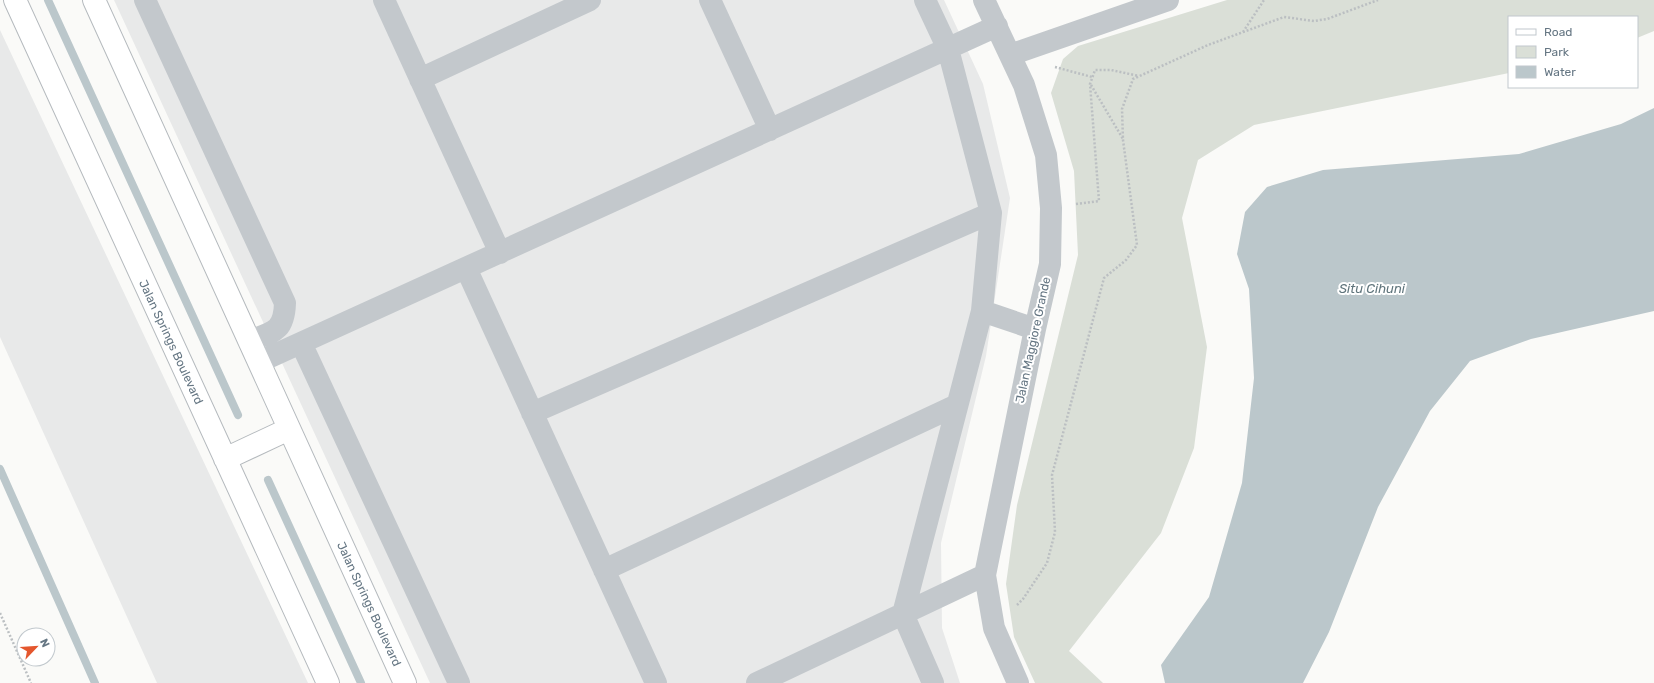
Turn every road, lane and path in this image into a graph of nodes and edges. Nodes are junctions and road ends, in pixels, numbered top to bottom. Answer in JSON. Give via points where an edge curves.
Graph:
{"nodes":[{"id":1,"x":15,"y":0,"type":"edge"},
{"id":2,"x":94,"y":0,"type":"edge"},
{"id":3,"x":145,"y":0,"type":"edge"},
{"id":4,"x":384,"y":0,"type":"edge"},
{"id":5,"x":590,"y":0,"type":"edge"},
{"id":6,"x":710,"y":0,"type":"edge"},
{"id":7,"x":925,"y":0,"type":"edge"},
{"id":8,"x":984,"y":0,"type":"edge"},
{"id":9,"x":1168,"y":0,"type":"edge"},
{"id":10,"x":1264,"y":0,"type":"edge"},
{"id":11,"x":1371,"y":0,"type":"edge"},
{"id":12,"x":1377,"y":0,"type":"edge"},
{"id":13,"x":997,"y":26,"type":"junction"},
{"id":14,"x":1242,"y":33,"type":"junction"},
{"id":15,"x":948,"y":49,"type":"junction"},
{"id":16,"x":1010,"y":55,"type":"junction"},
{"id":17,"x":1140,"y":76,"type":"junction"},
{"id":18,"x":420,"y":79,"type":"junction"},
{"id":19,"x":1090,"y":84,"type":"junction"},
{"id":20,"x":770,"y":130,"type":"junction"},
{"id":21,"x":1123,"y":140,"type":"junction"},
{"id":22,"x":1051,"y":208,"type":"junction"},
{"id":23,"x":991,"y":213,"type":"junction"},
{"id":24,"x":500,"y":253,"type":"junction"},
{"id":25,"x":466,"y":268,"type":"junction"},
{"id":26,"x":982,"y":311,"type":"junction"},
{"id":27,"x":1035,"y":329,"type":"junction"},
{"id":28,"x":249,"y":341,"type":"junction"},
{"id":29,"x":301,"y":344,"type":"junction"},
{"id":30,"x":259,"y":362,"type":"junction"},
{"id":31,"x":957,"y":405,"type":"junction"},
{"id":32,"x":532,"y":413,"type":"junction"},
{"id":33,"x":289,"y":430,"type":"junction"},
{"id":34,"x":225,"y":459,"type":"junction"},
{"id":35,"x":604,"y":570,"type":"junction"},
{"id":36,"x":985,"y":575,"type":"junction"},
{"id":37,"x":0,"y":613,"type":"edge"},
{"id":38,"x":902,"y":614,"type":"junction"},
{"id":39,"x":994,"y":628,"type":"junction"},
{"id":40,"x":31,"y":683,"type":"edge"},
{"id":41,"x":328,"y":683,"type":"edge"},
{"id":42,"x":405,"y":683,"type":"edge"},
{"id":43,"x":459,"y":683,"type":"edge"},
{"id":44,"x":656,"y":683,"type":"edge"},
{"id":45,"x":757,"y":683,"type":"edge"},
{"id":46,"x":933,"y":683,"type":"edge"},
{"id":47,"x":1018,"y":683,"type":"edge"}],
"edges":[{"from":1,"to":34,"type":"main road","name":"Jalan Springs Boulevard"},
{"from":2,"to":28,"type":"main road","name":"Jalan Springs Boulevard"},
{"from":3,"to":28,"type":"street","via":[[286,303],[285,316],[279,327]]},
{"from":4,"to":18,"type":"street"},
{"from":5,"to":18,"type":"street"},
{"from":6,"to":20,"type":"street"},
{"from":7,"to":15,"type":"street"},
{"from":8,"to":13,"type":"street","name":"Jalan Maggiore Grande"},
{"from":9,"to":16,"type":"street"},
{"from":10,"to":14,"type":"path"},
{"from":11,"to":12,"type":"path"},
{"from":12,"to":14,"type":"path","via":[[1327,18],[1314,21],[1284,17]]},
{"from":13,"to":15,"type":"street"},
{"from":13,"to":16,"type":"street","name":"Jalan Maggiore Grande"},
{"from":14,"to":17,"type":"path","via":[[1208,45]]},
{"from":15,"to":20,"type":"street"},
{"from":15,"to":23,"type":"street"},
{"from":16,"to":22,"type":"street","name":"Jalan Maggiore Grande","via":[[1024,85],[1046,155]]},
{"from":17,"to":19,"type":"path","via":[[1111,70],[1095,70]]},
{"from":17,"to":21,"type":"path","via":[[1133,79],[1122,109]]},
{"from":18,"to":24,"type":"street"},
{"from":19,"to":21,"type":"path"},
{"from":19,"to":22,"type":"path","via":[[1099,201]]},
{"from":20,"to":24,"type":"street"},
{"from":21,"to":39,"type":"path","via":[[1137,245],[1126,260],[1104,278],[1052,475],[1055,532],[1047,563],[1023,599]]},
{"from":22,"to":27,"type":"street","name":"Jalan Maggiore Grande","via":[[1050,264]]},
{"from":23,"to":26,"type":"street"},
{"from":23,"to":32,"type":"street"},
{"from":24,"to":25,"type":"street"},
{"from":25,"to":29,"type":"street"},
{"from":25,"to":32,"type":"street"},
{"from":26,"to":27,"type":"street"},
{"from":26,"to":31,"type":"street"},
{"from":27,"to":36,"type":"street","name":"Jalan Maggiore Grande"},
{"from":28,"to":30,"type":"main road","name":"Jalan Springs Boulevard"},
{"from":29,"to":30,"type":"street"},
{"from":29,"to":43,"type":"street"},
{"from":30,"to":33,"type":"main road","name":"Jalan Springs Boulevard"},
{"from":31,"to":35,"type":"street"},
{"from":31,"to":38,"type":"street"},
{"from":32,"to":35,"type":"street"},
{"from":33,"to":34,"type":"main road"},
{"from":33,"to":42,"type":"main road","name":"Jalan Springs Boulevard"},
{"from":34,"to":41,"type":"main road","name":"Jalan Springs Boulevard"},
{"from":35,"to":44,"type":"street"},
{"from":36,"to":38,"type":"street"},
{"from":36,"to":39,"type":"street","name":"Jalan Maggiore Grande"},
{"from":37,"to":40,"type":"path"},
{"from":38,"to":45,"type":"street"},
{"from":38,"to":46,"type":"street"},
{"from":39,"to":47,"type":"street","name":"Jalan Maggiore Grande"}]}
